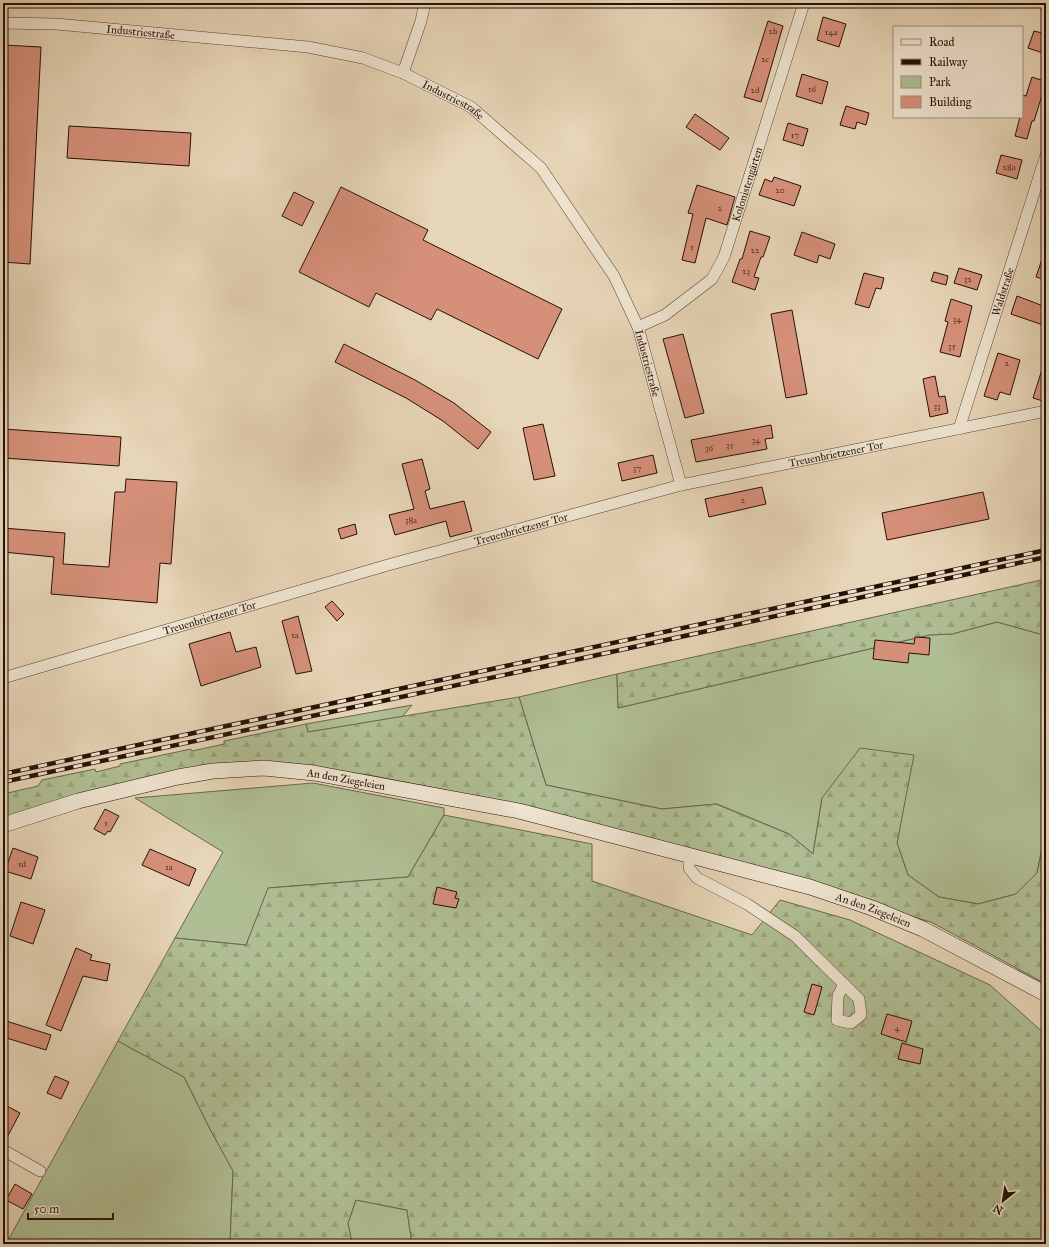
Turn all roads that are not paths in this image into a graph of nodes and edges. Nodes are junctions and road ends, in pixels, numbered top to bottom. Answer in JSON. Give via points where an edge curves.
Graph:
{"nodes":[{"id":1,"x":425,"y":3,"type":"edge"},
{"id":2,"x":804,"y":3,"type":"edge"},
{"id":3,"x":3,"y":23,"type":"edge"},
{"id":4,"x":403,"y":73,"type":"junction"},
{"id":5,"x":1046,"y":155,"type":"edge"},
{"id":6,"x":638,"y":327,"type":"junction"},
{"id":7,"x":1046,"y":411,"type":"edge"},
{"id":8,"x":959,"y":429,"type":"junction"},
{"id":9,"x":681,"y":485,"type":"junction"},
{"id":10,"x":3,"y":678,"type":"edge"},
{"id":11,"x":3,"y":825,"type":"edge"},
{"id":12,"x":689,"y":855,"type":"junction"},
{"id":13,"x":844,"y":984,"type":"dead end"},
{"id":14,"x":1046,"y":994,"type":"edge"},
{"id":15,"x":3,"y":1150,"type":"edge"},
{"id":16,"x":40,"y":1171,"type":"dead end"}],
"edges":[{"from":1,"to":4,"type":"street"},
{"from":2,"to":6,"type":"street","name":"Kolonistengärten","via":[[724,258],[712,279],[665,315]]},
{"from":3,"to":4,"type":"street","name":"Industriestraße","via":[[56,24],[308,47],[363,58]]},
{"from":4,"to":6,"type":"street","name":"Industriestraße","via":[[471,107],[541,168],[614,276]]},
{"from":5,"to":8,"type":"street","name":"Waldstraße"},
{"from":6,"to":9,"type":"street","name":"Industriestraße"},
{"from":7,"to":8,"type":"street","name":"Treuenbrietzener Tor"},
{"from":8,"to":9,"type":"street","name":"Treuenbrietzener Tor"},
{"from":9,"to":10,"type":"street","name":"Treuenbrietzener Tor","via":[[388,565]]},
{"from":11,"to":12,"type":"street","name":"An den Ziegeleien","via":[[78,801],[178,778],[230,769],[264,768],[327,775],[519,811]]},
{"from":12,"to":13,"type":"street","via":[[689,868],[697,878],[747,904],[795,936]]},
{"from":12,"to":14,"type":"street","name":"An den Ziegeleien","via":[[810,887],[872,908],[923,929]]},
{"from":15,"to":16,"type":"street"}]}
